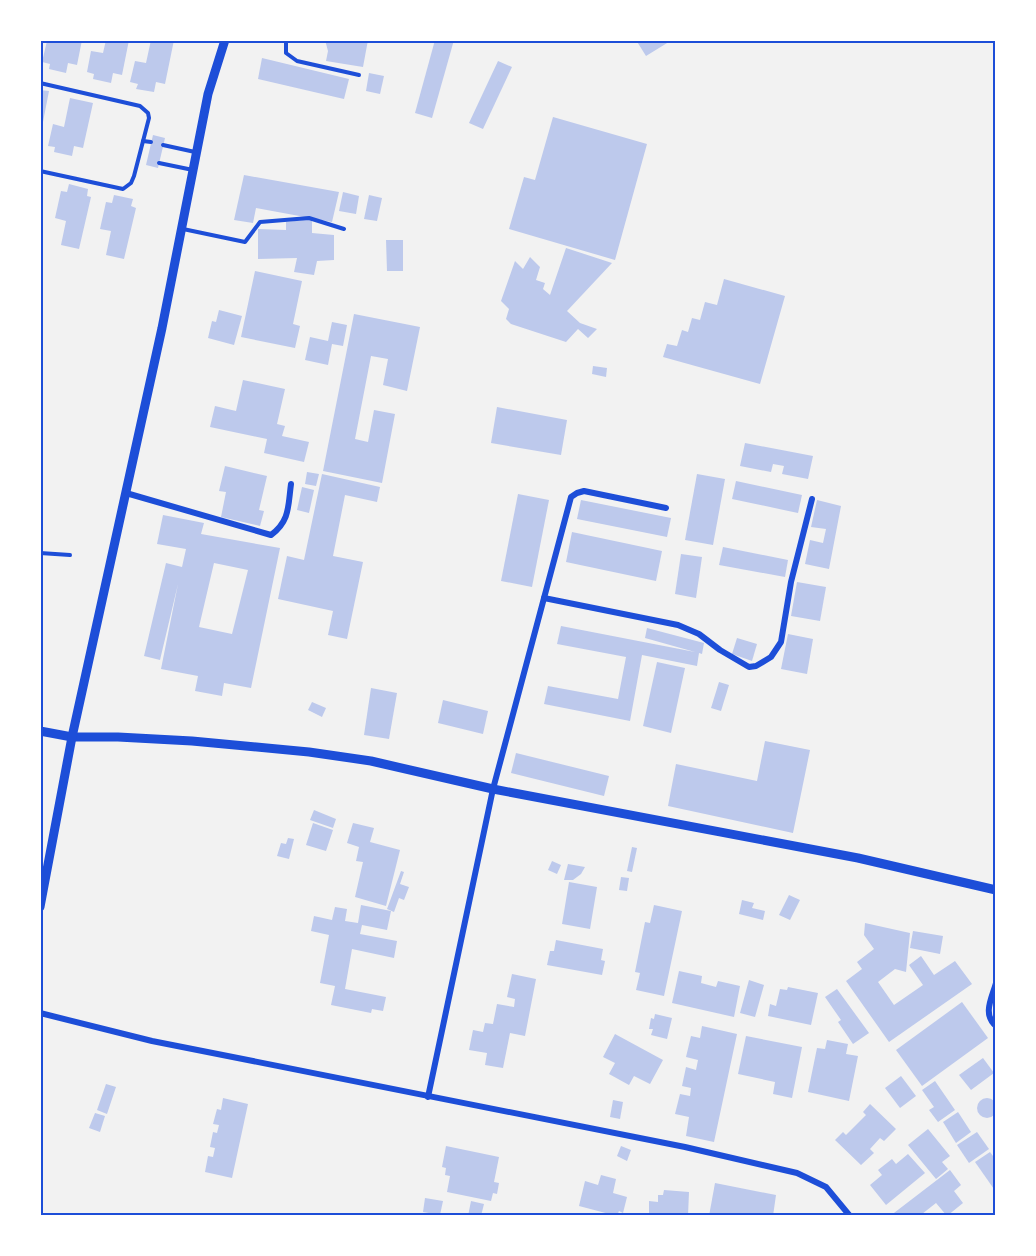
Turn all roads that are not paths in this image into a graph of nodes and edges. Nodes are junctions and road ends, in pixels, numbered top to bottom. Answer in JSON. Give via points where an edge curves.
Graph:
{"nodes":[{"id":1,"x":225,"y":40,"type":"edge"},
{"id":2,"x":286,"y":40,"type":"edge"},
{"id":3,"x":359,"y":75,"type":"dead end"},
{"id":4,"x":40,"y":83,"type":"edge"},
{"id":5,"x":143,"y":141,"type":"junction"},
{"id":6,"x":151,"y":142,"type":"dead end"},
{"id":7,"x":164,"y":145,"type":"dead end"},
{"id":8,"x":197,"y":152,"type":"junction"},
{"id":9,"x":139,"y":158,"type":"junction"},
{"id":10,"x":147,"y":160,"type":"dead end"},
{"id":11,"x":159,"y":163,"type":"dead end"},
{"id":12,"x":193,"y":170,"type":"junction"},
{"id":13,"x":40,"y":171,"type":"edge"},
{"id":14,"x":182,"y":229,"type":"junction"},
{"id":15,"x":344,"y":229,"type":"dead end"},
{"id":16,"x":291,"y":484,"type":"dead end"},
{"id":17,"x":126,"y":493,"type":"junction"},
{"id":18,"x":812,"y":499,"type":"dead end"},
{"id":19,"x":666,"y":508,"type":"dead end"},
{"id":20,"x":40,"y":553,"type":"edge"},
{"id":21,"x":70,"y":555,"type":"dead end"},
{"id":22,"x":544,"y":598,"type":"junction"},
{"id":23,"x":40,"y":731,"type":"edge"},
{"id":24,"x":72,"y":737,"type":"junction"},
{"id":25,"x":492,"y":789,"type":"junction"},
{"id":26,"x":996,"y":890,"type":"edge"},
{"id":27,"x":40,"y":907,"type":"edge"},
{"id":28,"x":996,"y":983,"type":"edge"},
{"id":29,"x":40,"y":1013,"type":"edge"},
{"id":30,"x":996,"y":1026,"type":"edge"},
{"id":31,"x":428,"y":1097,"type":"junction"},
{"id":32,"x":850,"y":1215,"type":"edge"}],
"edges":[{"from":1,"to":8,"type":"main road","via":[[208,94]]},
{"from":2,"to":3,"type":"lane","via":[[286,53],[297,61]]},
{"from":4,"to":5,"type":"lane","via":[[145,109],[149,117]]},
{"from":5,"to":6,"type":"lane"},
{"from":5,"to":9,"type":"lane"},
{"from":7,"to":8,"type":"lane"},
{"from":8,"to":12,"type":"main road"},
{"from":9,"to":10,"type":"lane"},
{"from":9,"to":13,"type":"lane","via":[[134,176],[123,189]]},
{"from":11,"to":12,"type":"lane"},
{"from":12,"to":14,"type":"main road"},
{"from":14,"to":15,"type":"lane","via":[[245,242],[260,222],[309,218]]},
{"from":14,"to":17,"type":"main road"},
{"from":16,"to":17,"type":"street","via":[[285,520],[271,535]]},
{"from":17,"to":24,"type":"main road"},
{"from":18,"to":22,"type":"street","via":[[781,642],[771,657],[756,666],[749,667],[678,625]]},
{"from":19,"to":22,"type":"street","via":[[584,491],[571,497]]},
{"from":20,"to":21,"type":"lane"},
{"from":22,"to":25,"type":"street"},
{"from":23,"to":24,"type":"main road"},
{"from":24,"to":25,"type":"main road","via":[[192,741],[309,752],[371,761]]},
{"from":24,"to":27,"type":"main road"},
{"from":25,"to":26,"type":"main road","via":[[858,858]]},
{"from":25,"to":31,"type":"street"},
{"from":28,"to":30,"type":"street","via":[[988,1011]]},
{"from":29,"to":31,"type":"street","via":[[152,1041]]},
{"from":31,"to":32,"type":"street","via":[[797,1173],[826,1187]]}]}
